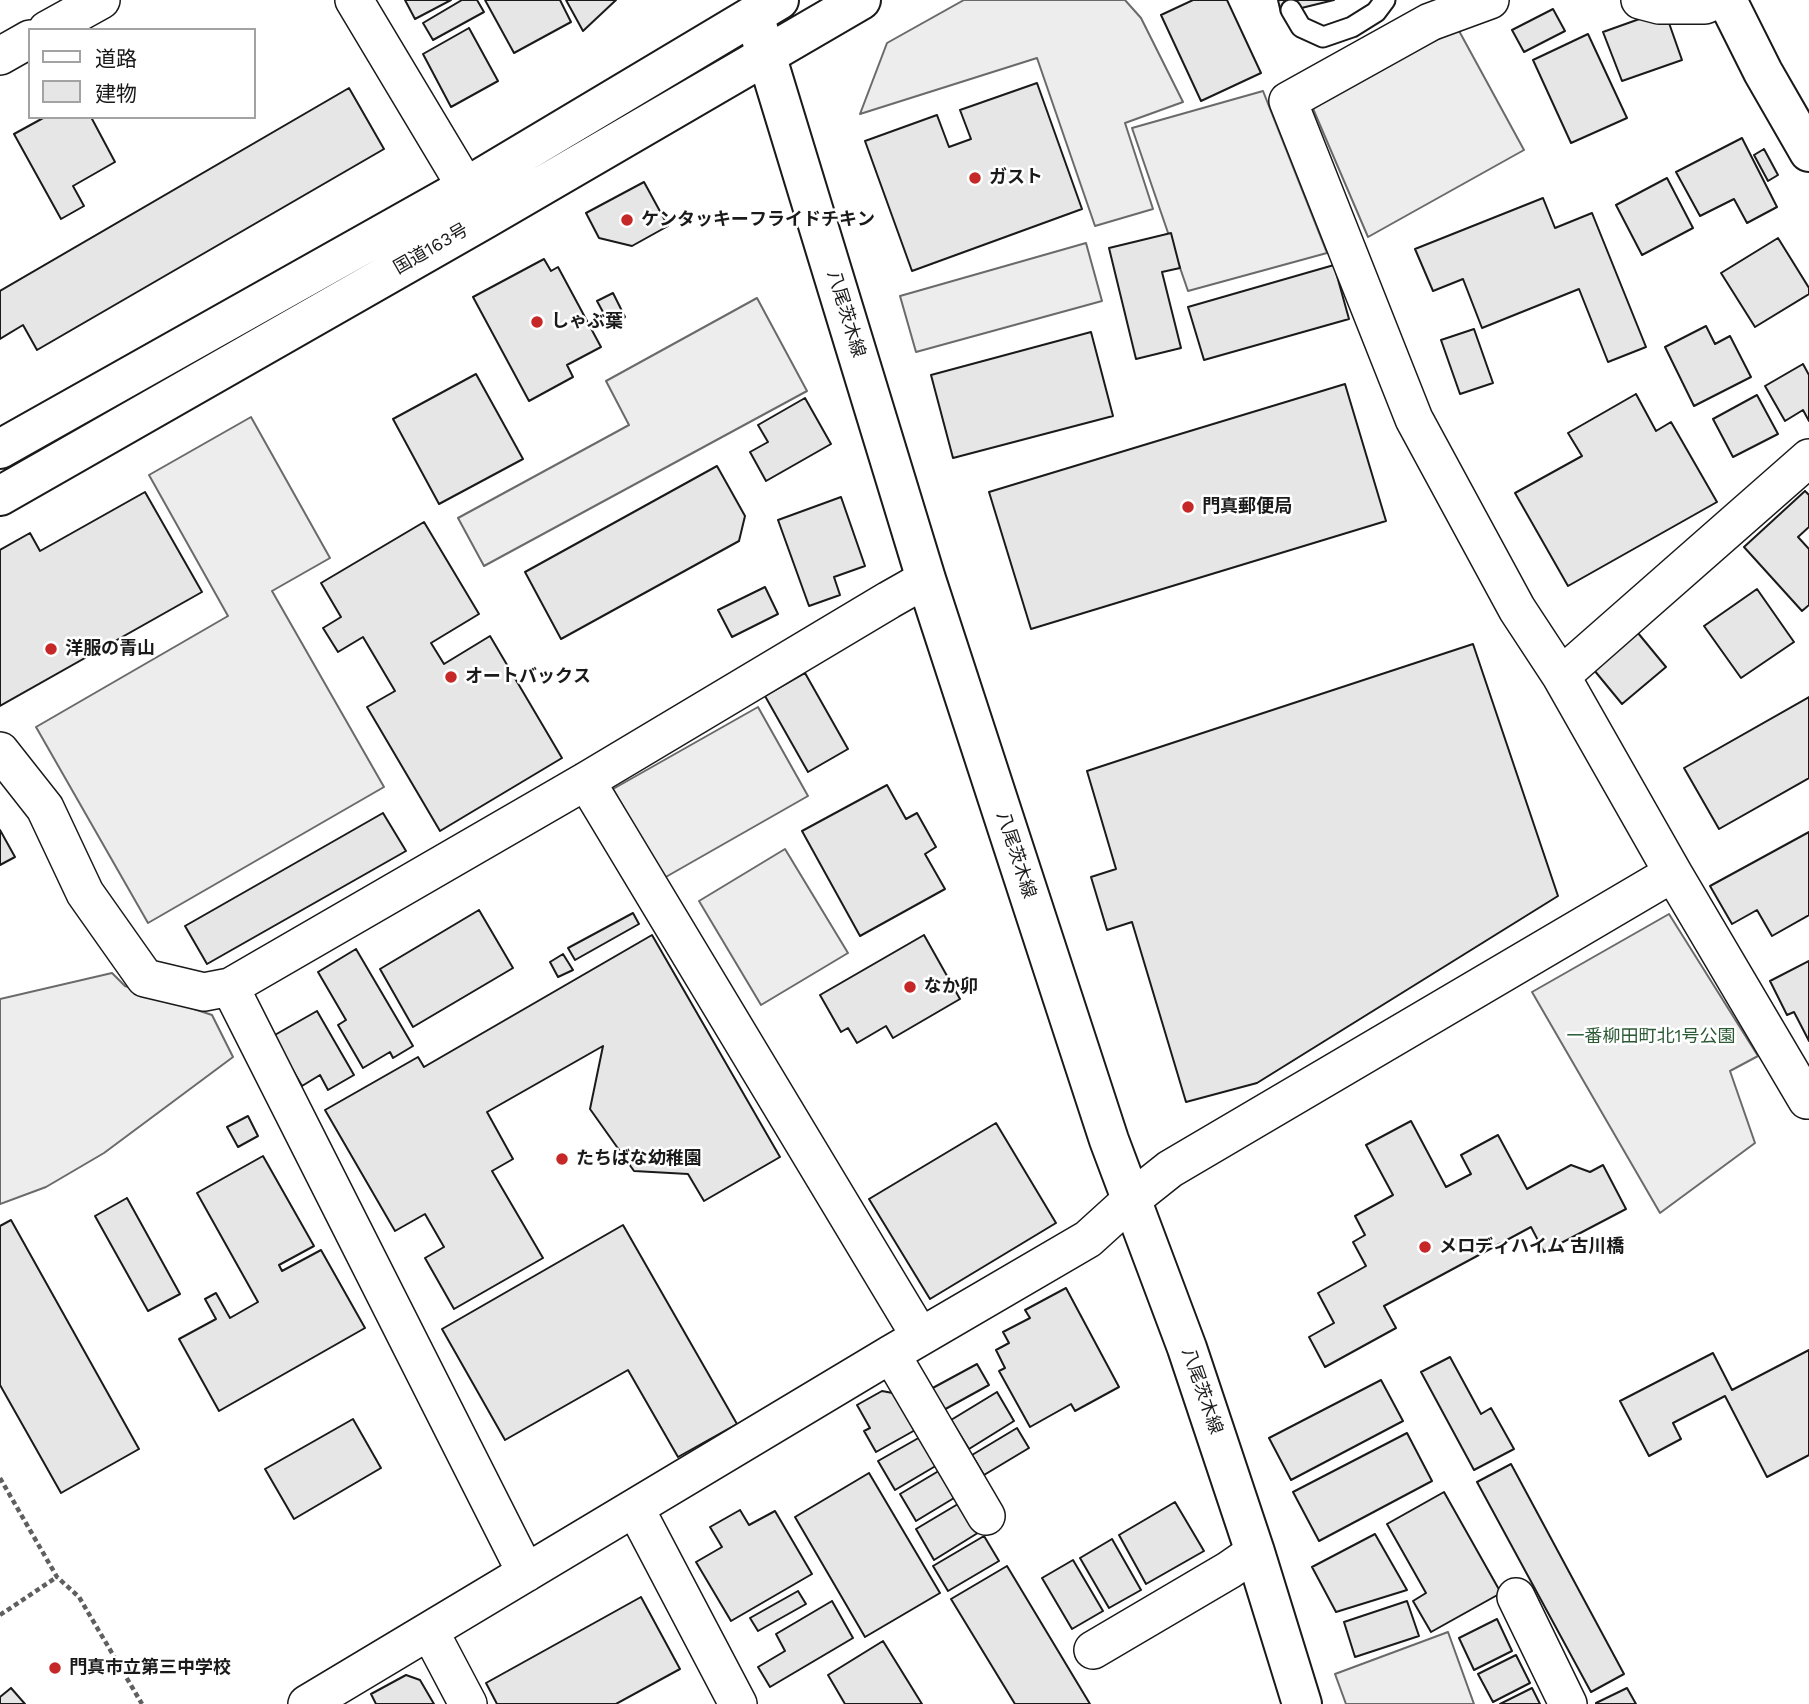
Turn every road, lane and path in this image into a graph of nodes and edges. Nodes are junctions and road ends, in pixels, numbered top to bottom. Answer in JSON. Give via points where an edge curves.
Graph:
{"nodes":[{"id":1,"x":101,"y":0,"type":"edge"},
{"id":2,"x":354,"y":0,"type":"edge"},
{"id":3,"x":861,"y":0,"type":"edge"},
{"id":4,"x":1385,"y":0,"type":"edge"},
{"id":5,"x":1490,"y":0,"type":"edge"},
{"id":6,"x":1640,"y":0,"type":"edge"},
{"id":7,"x":1716,"y":0,"type":"edge"},
{"id":8,"x":1727,"y":0,"type":"edge"},
{"id":9,"x":760,"y":5,"type":"edge"},
{"id":10,"x":1291,"y":10,"type":"dead end"},
{"id":11,"x":51,"y":28,"type":"edge"},
{"id":12,"x":28,"y":40,"type":"edge"},
{"id":13,"x":767,"y":54,"type":"junction"},
{"id":14,"x":0,"y":56,"type":"edge"},
{"id":15,"x":1809,"y":152,"type":"edge"},
{"id":16,"x":476,"y":203,"type":"junction"},
{"id":17,"x":0,"y":449,"type":"edge"},
{"id":18,"x":1809,"y":458,"type":"edge"},
{"id":19,"x":0,"y":496,"type":"edge"},
{"id":20,"x":926,"y":579,"type":"junction"},
{"id":21,"x":1562,"y":676,"type":"junction"},
{"id":22,"x":0,"y":751,"type":"edge"},
{"id":23,"x":586,"y":781,"type":"junction"},
{"id":24,"x":1673,"y":873,"type":"junction"},
{"id":25,"x":230,"y":987,"type":"junction"},
{"id":26,"x":1809,"y":1099,"type":"edge"},
{"id":27,"x":1131,"y":1200,"type":"junction"},
{"id":28,"x":906,"y":1345,"type":"junction"},
{"id":29,"x":0,"y":1478,"type":"edge"},
{"id":30,"x":635,"y":1508,"type":"junction"},
{"id":31,"x":986,"y":1516,"type":"dead end"},
{"id":32,"x":1255,"y":1552,"type":"junction"},
{"id":33,"x":526,"y":1573,"type":"junction"},
{"id":34,"x":57,"y":1577,"type":"junction"},
{"id":35,"x":1516,"y":1597,"type":"dead end"},
{"id":36,"x":0,"y":1615,"type":"edge"},
{"id":37,"x":430,"y":1632,"type":"junction"},
{"id":38,"x":1093,"y":1650,"type":"dead end"},
{"id":39,"x":142,"y":1704,"type":"edge"},
{"id":40,"x":307,"y":1704,"type":"edge"},
{"id":41,"x":468,"y":1704,"type":"edge"},
{"id":42,"x":738,"y":1704,"type":"edge"},
{"id":43,"x":1302,"y":1704,"type":"edge"},
{"id":44,"x":1568,"y":1704,"type":"edge"}],
"edges":[{"from":1,"to":11,"type":"street"},
{"from":2,"to":16,"type":"street"},
{"from":3,"to":13,"type":"main road","name":"国道163号"},
{"from":4,"to":10,"type":"lane","via":[[1376,12],[1352,27],[1323,37],[1301,27]]},
{"from":5,"to":21,"type":"street","via":[[1429,14],[1288,101],[1414,419],[1517,609]]},
{"from":6,"to":7,"type":"street","via":[[1659,5],[1705,5]]},
{"from":8,"to":15,"type":"main road"},
{"from":9,"to":13,"type":"main road","name":"八尾茨木線"},
{"from":9,"to":16,"type":"main road","name":"国道163号"},
{"from":12,"to":14,"type":"street"},
{"from":13,"to":16,"type":"main road","name":"国道163号"},
{"from":13,"to":20,"type":"main road","name":"八尾茨木線"},
{"from":16,"to":17,"type":"main road","name":"国道163号"},
{"from":16,"to":19,"type":"main road","name":"国道163号"},
{"from":18,"to":21,"type":"street"},
{"from":20,"to":23,"type":"street"},
{"from":20,"to":27,"type":"main road","name":"八尾茨木線"},
{"from":21,"to":24,"type":"street"},
{"from":22,"to":25,"type":"street","via":[[45,808],[85,892],[145,978],[204,992]]},
{"from":23,"to":25,"type":"street"},
{"from":23,"to":28,"type":"street"},
{"from":24,"to":26,"type":"street"},
{"from":24,"to":27,"type":"street","via":[[1170,1169]]},
{"from":25,"to":33,"type":"street"},
{"from":27,"to":28,"type":"street","via":[[1088,1239]]},
{"from":27,"to":32,"type":"main road","name":"八尾茨木線","via":[[1187,1348]]},
{"from":28,"to":30,"type":"street"},
{"from":28,"to":31,"type":"street"},
{"from":29,"to":34,"type":"path"},
{"from":30,"to":33,"type":"street"},
{"from":30,"to":42,"type":"street"},
{"from":32,"to":38,"type":"street"},
{"from":32,"to":43,"type":"main road","name":"八尾茨木線"},
{"from":33,"to":37,"type":"street"},
{"from":34,"to":36,"type":"path"},
{"from":34,"to":39,"type":"path","via":[[79,1597]]},
{"from":35,"to":44,"type":"street"},
{"from":37,"to":40,"type":"street"},
{"from":37,"to":41,"type":"street"}]}
